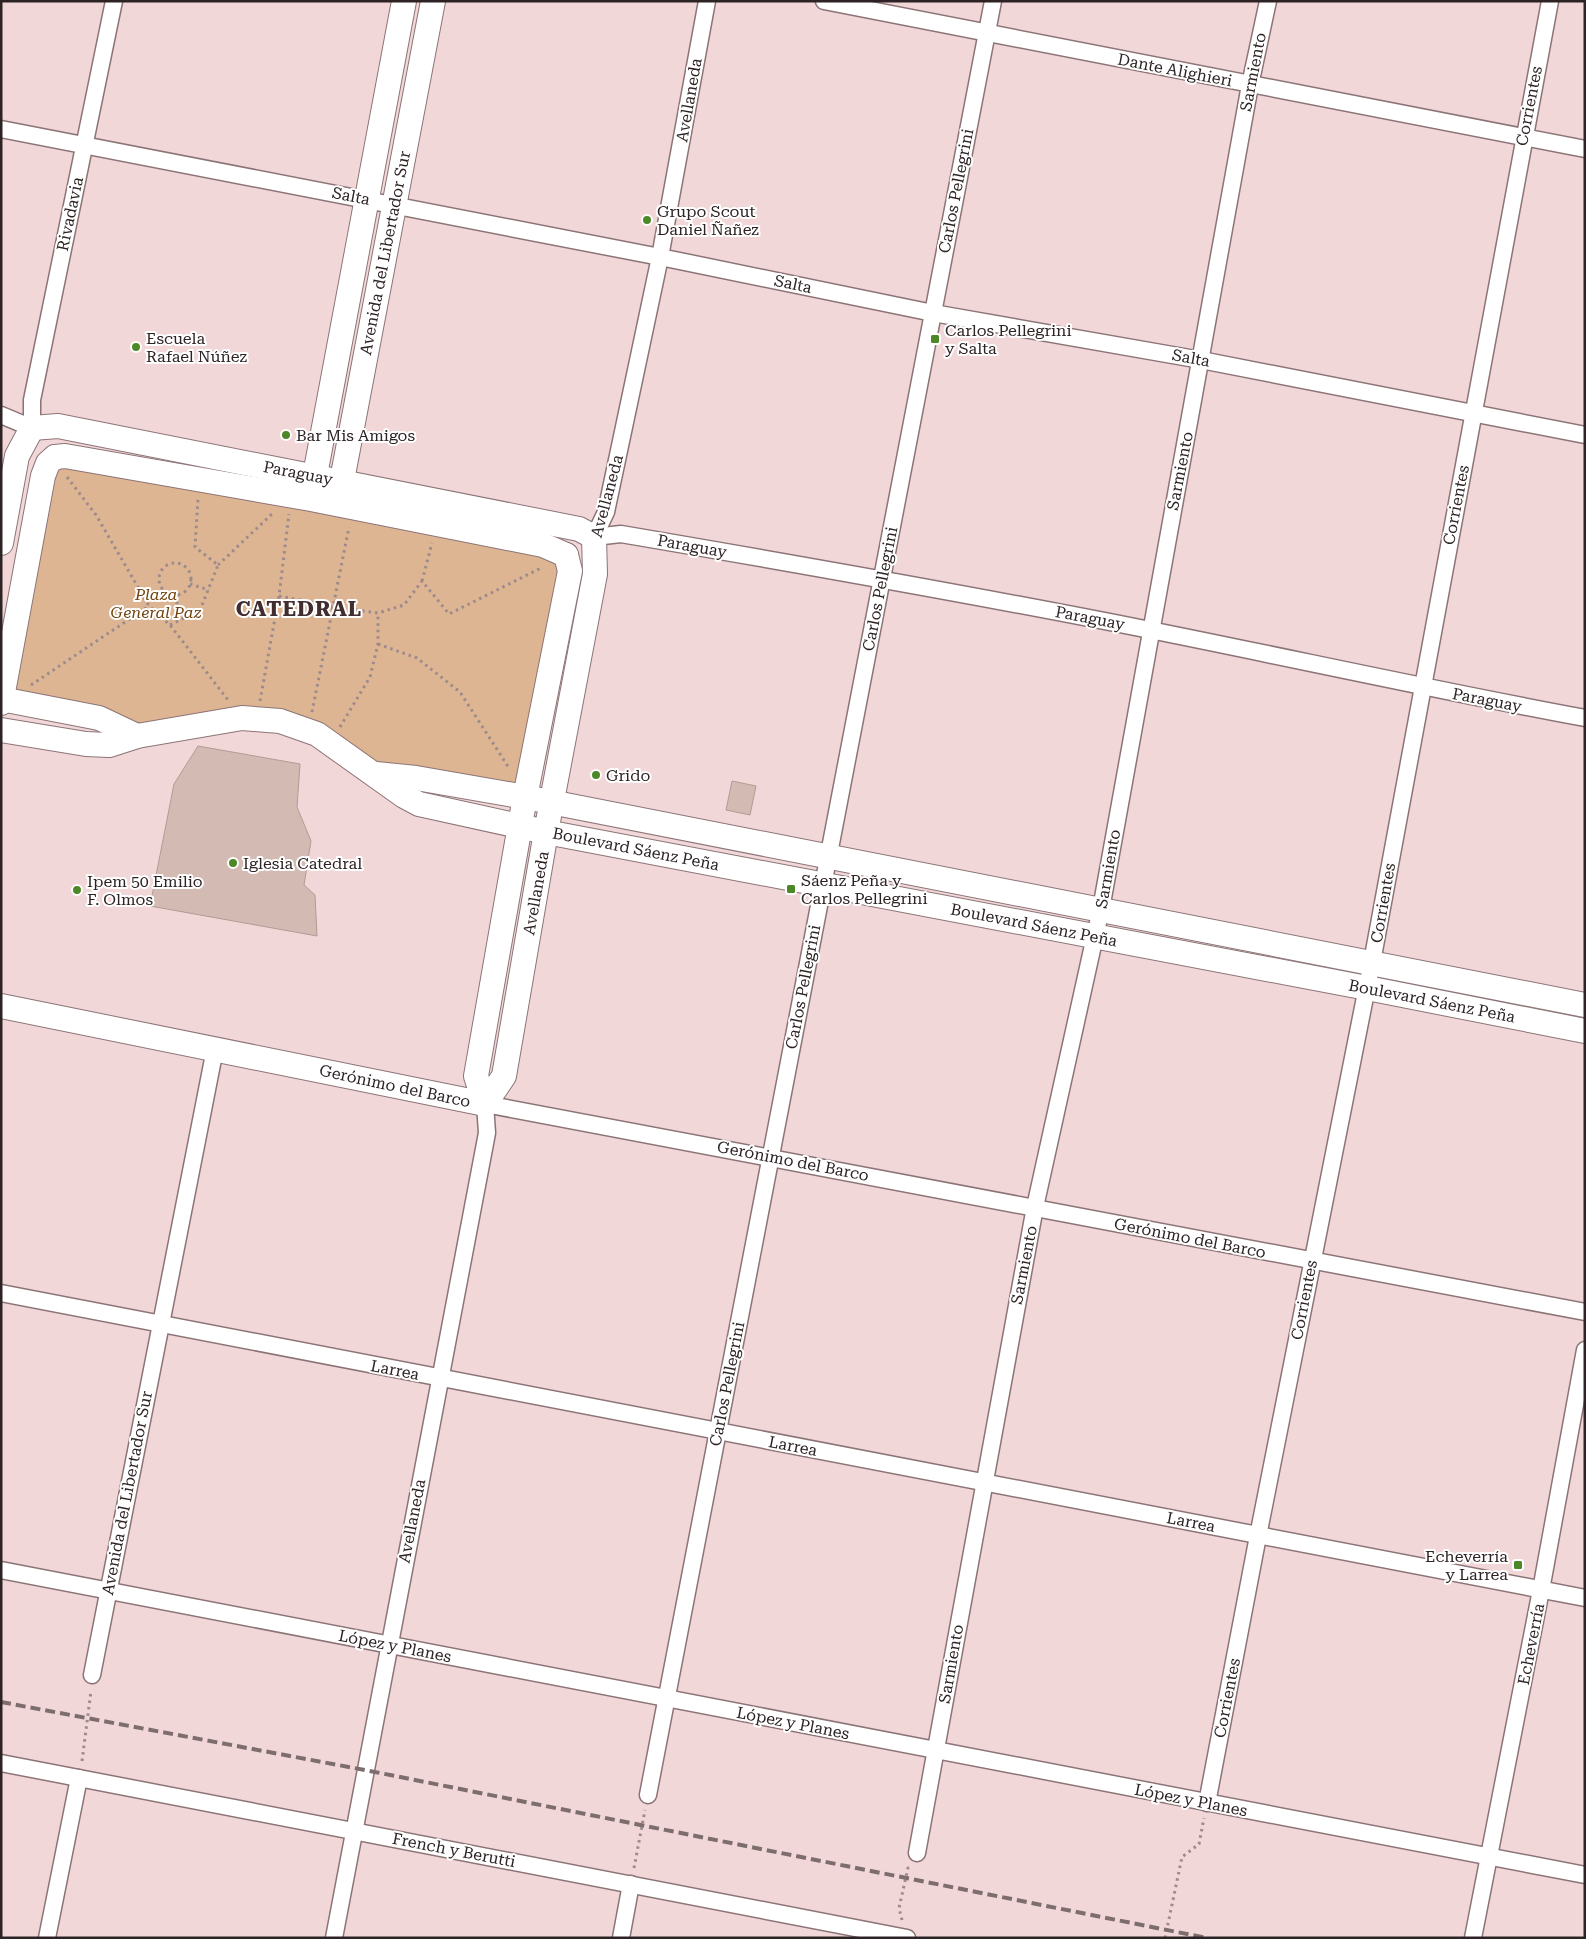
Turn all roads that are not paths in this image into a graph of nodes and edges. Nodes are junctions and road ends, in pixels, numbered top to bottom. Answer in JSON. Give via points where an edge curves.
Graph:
{"nodes":[{"id":1,"x":114,"y":1,"type":"edge"},
{"id":2,"x":404,"y":1,"type":"edge"},
{"id":3,"x":433,"y":1,"type":"edge"},
{"id":4,"x":707,"y":1,"type":"edge"},
{"id":5,"x":824,"y":1,"type":"edge"},
{"id":6,"x":993,"y":1,"type":"edge"},
{"id":7,"x":1268,"y":1,"type":"edge"},
{"id":8,"x":1550,"y":1,"type":"edge"},
{"id":9,"x":986,"y":34,"type":"junction"},
{"id":10,"x":1250,"y":84,"type":"junction"},
{"id":11,"x":1,"y":129,"type":"edge"},
{"id":12,"x":1523,"y":137,"type":"junction"},
{"id":13,"x":85,"y":144,"type":"junction"},
{"id":14,"x":1585,"y":149,"type":"edge"},
{"id":15,"x":368,"y":200,"type":"junction"},
{"id":16,"x":394,"y":205,"type":"junction"},
{"id":17,"x":660,"y":256,"type":"junction"},
{"id":18,"x":933,"y":313,"type":"junction"},
{"id":19,"x":1201,"y":360,"type":"junction"},
{"id":20,"x":1473,"y":413,"type":"junction"},
{"id":21,"x":1,"y":414,"type":"edge"},
{"id":22,"x":32,"y":428,"type":"junction"},
{"id":23,"x":1585,"y":435,"type":"edge"},
{"id":24,"x":55,"y":457,"type":"junction"},
{"id":25,"x":342,"y":482,"type":"junction"},
{"id":26,"x":305,"y":491,"type":"junction"},
{"id":27,"x":345,"y":506,"type":"junction"},
{"id":28,"x":594,"y":537,"type":"junction"},
{"id":29,"x":1,"y":543,"type":"edge"},
{"id":30,"x":566,"y":555,"type":"junction"},
{"id":31,"x":882,"y":578,"type":"junction"},
{"id":32,"x":1150,"y":630,"type":"junction"},
{"id":33,"x":1422,"y":687,"type":"junction"},
{"id":34,"x":2,"y":701,"type":"edge"},
{"id":35,"x":1585,"y":718,"type":"edge"},
{"id":36,"x":1,"y":730,"type":"edge"},
{"id":37,"x":137,"y":736,"type":"junction"},
{"id":38,"x":374,"y":774,"type":"junction"},
{"id":39,"x":525,"y":797,"type":"junction"},
{"id":40,"x":552,"y":803,"type":"junction"},
{"id":41,"x":520,"y":826,"type":"junction"},
{"id":42,"x":546,"y":832,"type":"junction"},
{"id":43,"x":828,"y":858,"type":"junction"},
{"id":44,"x":823,"y":885,"type":"junction"},
{"id":45,"x":1101,"y":909,"type":"junction"},
{"id":46,"x":1095,"y":936,"type":"junction"},
{"id":47,"x":1372,"y":962,"type":"junction"},
{"id":48,"x":1367,"y":988,"type":"junction"},
{"id":49,"x":1585,"y":1005,"type":"edge"},
{"id":50,"x":1,"y":1006,"type":"edge"},
{"id":51,"x":1585,"y":1031,"type":"edge"},
{"id":52,"x":215,"y":1049,"type":"junction"},
{"id":53,"x":485,"y":1104,"type":"junction"},
{"id":54,"x":771,"y":1156,"type":"junction"},
{"id":55,"x":1035,"y":1207,"type":"junction"},
{"id":56,"x":1312,"y":1262,"type":"junction"},
{"id":57,"x":1,"y":1293,"type":"edge"},
{"id":58,"x":1585,"y":1312,"type":"edge"},
{"id":59,"x":160,"y":1324,"type":"junction"},
{"id":60,"x":1585,"y":1350,"type":"edge"},
{"id":61,"x":439,"y":1378,"type":"junction"},
{"id":62,"x":718,"y":1432,"type":"junction"},
{"id":63,"x":984,"y":1482,"type":"junction"},
{"id":64,"x":1258,"y":1536,"type":"junction"},
{"id":65,"x":1,"y":1570,"type":"edge"},
{"id":66,"x":1541,"y":1590,"type":"junction"},
{"id":67,"x":108,"y":1591,"type":"junction"},
{"id":68,"x":1585,"y":1598,"type":"edge"},
{"id":69,"x":388,"y":1645,"type":"junction"},
{"id":70,"x":92,"y":1675,"type":"road end"},
{"id":71,"x":667,"y":1698,"type":"junction"},
{"id":72,"x":936,"y":1750,"type":"junction"},
{"id":73,"x":1,"y":1763,"type":"edge"},
{"id":74,"x":79,"y":1778,"type":"junction"},
{"id":75,"x":648,"y":1795,"type":"road end"},
{"id":76,"x":1207,"y":1803,"type":"junction"},
{"id":77,"x":354,"y":1831,"type":"junction"},
{"id":78,"x":917,"y":1853,"type":"road end"},
{"id":79,"x":1489,"y":1857,"type":"junction"},
{"id":80,"x":1585,"y":1875,"type":"edge"},
{"id":81,"x":631,"y":1884,"type":"junction"},
{"id":82,"x":901,"y":1937,"type":"edge"},
{"id":83,"x":47,"y":1938,"type":"edge"},
{"id":84,"x":334,"y":1938,"type":"edge"},
{"id":85,"x":621,"y":1938,"type":"edge"},
{"id":86,"x":1473,"y":1938,"type":"edge"}],
"edges":[{"from":1,"to":13,"type":"street","name":"Rivadavia"},
{"from":2,"to":15,"type":"main road","name":"Avenida del Libertador Sur"},
{"from":3,"to":16,"type":"main road","name":"Avenida del Libertador Sur"},
{"from":4,"to":17,"type":"street","name":"Avellaneda"},
{"from":5,"to":9,"type":"street","name":"Dante Alighieri"},
{"from":6,"to":9,"type":"street","name":"Carlos Pellegrini"},
{"from":7,"to":10,"type":"street","name":"Sarmiento"},
{"from":8,"to":12,"type":"street","name":"Corrientes"},
{"from":9,"to":10,"type":"street","name":"Dante Alighieri"},
{"from":9,"to":18,"type":"street","name":"Carlos Pellegrini"},
{"from":10,"to":12,"type":"street","name":"Dante Alighieri"},
{"from":10,"to":19,"type":"street","name":"Sarmiento"},
{"from":11,"to":13,"type":"street","name":"Salta"},
{"from":12,"to":14,"type":"street","name":"Dante Alighieri"},
{"from":12,"to":20,"type":"street","name":"Corrientes"},
{"from":13,"to":15,"type":"street","name":"Salta"},
{"from":13,"to":22,"type":"street","name":"Rivadavia","via":[[32,400]]},
{"from":15,"to":16,"type":"street","name":"Salta"},
{"from":15,"to":26,"type":"main road","name":"Avenida del Libertador Sur"},
{"from":16,"to":17,"type":"street","name":"Salta"},
{"from":16,"to":25,"type":"main road","name":"Avenida del Libertador Sur"},
{"from":17,"to":18,"type":"street","name":"Salta"},
{"from":17,"to":28,"type":"street","name":"Avellaneda","via":[[606,512]]},
{"from":18,"to":19,"type":"street","name":"Salta"},
{"from":18,"to":31,"type":"street","name":"Carlos Pellegrini"},
{"from":19,"to":20,"type":"street","name":"Salta"},
{"from":19,"to":32,"type":"street","name":"Sarmiento"},
{"from":20,"to":23,"type":"street","name":"Salta"},
{"from":20,"to":33,"type":"street","name":"Corrientes"},
{"from":21,"to":22,"type":"street","name":"Paraguay"},
{"from":22,"to":24,"type":"main road"},
{"from":22,"to":26,"type":"main road","name":"Paraguay","via":[[58,426]]},
{"from":22,"to":29,"type":"main road","name":"Rivadavia","via":[[17,456]]},
{"from":24,"to":26,"type":"main road","name":"Paraguay","via":[[65,456],[199,481]]},
{"from":24,"to":34,"type":"main road","via":[[48,463],[43,476]]},
{"from":25,"to":26,"type":"main road","name":"Paraguay"},
{"from":25,"to":27,"type":"main road","name":"Avenida del Libertador Sur"},
{"from":25,"to":28,"type":"main road","name":"Paraguay","via":[[579,529]]},
{"from":26,"to":27,"type":"main road","name":"Paraguay"},
{"from":27,"to":30,"type":"main road","name":"Paraguay","via":[[543,545]]},
{"from":28,"to":30,"type":"main road","name":"Paraguay"},
{"from":28,"to":31,"type":"street","name":"Paraguay","via":[[621,534]]},
{"from":28,"to":40,"type":"main road","name":"Avellaneda","via":[[595,574]]},
{"from":30,"to":39,"type":"main road","name":"Avellaneda","via":[[570,571]]},
{"from":31,"to":32,"type":"street","name":"Paraguay"},
{"from":31,"to":43,"type":"street","name":"Carlos Pellegrini"},
{"from":32,"to":33,"type":"street","name":"Paraguay"},
{"from":32,"to":45,"type":"street","name":"Sarmiento"},
{"from":33,"to":35,"type":"street","name":"Paraguay"},
{"from":33,"to":47,"type":"street","name":"Corrientes"},
{"from":34,"to":37,"type":"main road","via":[[99,718]]},
{"from":36,"to":37,"type":"main road","name":"Boulevard Sáenz Peña","via":[[86,744],[109,745]]},
{"from":37,"to":38,"type":"main road","name":"Boulevard Sáenz Peña","via":[[250,718],[280,721],[308,730]]},
{"from":38,"to":39,"type":"main road","name":"Boulevard Sáenz Peña"},
{"from":38,"to":41,"type":"main road","name":"Boulevard Sáenz Peña","via":[[418,804]]},
{"from":39,"to":40,"type":"main road","name":"Boulevard Sáenz Peña"},
{"from":39,"to":41,"type":"main road","name":"Avellaneda"},
{"from":40,"to":42,"type":"main road","name":"Avellaneda"},
{"from":40,"to":43,"type":"main road","name":"Boulevard Sáenz Peña"},
{"from":41,"to":42,"type":"main road","name":"Boulevard Sáenz Peña"},
{"from":41,"to":53,"type":"main road","name":"Avellaneda","via":[[476,1076]]},
{"from":42,"to":44,"type":"main road","name":"Boulevard Sáenz Peña"},
{"from":42,"to":53,"type":"main road","name":"Avellaneda","via":[[504,1076]]},
{"from":43,"to":44,"type":"street","name":"Carlos Pellegrini"},
{"from":43,"to":45,"type":"main road","name":"Boulevard Sáenz Peña"},
{"from":44,"to":46,"type":"main road","name":"Boulevard Sáenz Peña"},
{"from":44,"to":54,"type":"street","name":"Carlos Pellegrini"},
{"from":45,"to":46,"type":"street","name":"Sarmiento"},
{"from":45,"to":47,"type":"main road","name":"Boulevard Sáenz Peña"},
{"from":46,"to":48,"type":"main road","name":"Boulevard Sáenz Peña"},
{"from":46,"to":55,"type":"street","name":"Sarmiento"},
{"from":47,"to":48,"type":"street","name":"Corrientes"},
{"from":47,"to":49,"type":"main road","name":"Boulevard Sáenz Peña"},
{"from":48,"to":51,"type":"main road","name":"Boulevard Sáenz Peña"},
{"from":48,"to":56,"type":"street","name":"Corrientes"},
{"from":50,"to":52,"type":"main road","name":"Gerónimo del Barco"},
{"from":52,"to":53,"type":"main road","name":"Gerónimo del Barco"},
{"from":52,"to":59,"type":"street","name":"Avenida del Libertador Sur"},
{"from":53,"to":54,"type":"street","name":"Gerónimo del Barco"},
{"from":53,"to":61,"type":"street","name":"Avellaneda","via":[[487,1134]]},
{"from":54,"to":55,"type":"street","name":"Gerónimo del Barco"},
{"from":54,"to":62,"type":"street","name":"Carlos Pellegrini"},
{"from":55,"to":56,"type":"street","name":"Gerónimo del Barco"},
{"from":55,"to":63,"type":"street","name":"Sarmiento"},
{"from":56,"to":58,"type":"street","name":"Gerónimo del Barco"},
{"from":56,"to":64,"type":"street","name":"Corrientes"},
{"from":57,"to":59,"type":"street","name":"Larrea"},
{"from":59,"to":61,"type":"street","name":"Larrea"},
{"from":59,"to":67,"type":"street","name":"Avenida del Libertador Sur"},
{"from":60,"to":66,"type":"street","name":"Echeverría"},
{"from":61,"to":62,"type":"street","name":"Larrea"},
{"from":61,"to":69,"type":"street","name":"Avellaneda"},
{"from":62,"to":63,"type":"street","name":"Larrea"},
{"from":62,"to":71,"type":"street","name":"Carlos Pellegrini"},
{"from":63,"to":64,"type":"street","name":"Larrea"},
{"from":63,"to":72,"type":"street","name":"Sarmiento"},
{"from":64,"to":66,"type":"street","name":"Larrea"},
{"from":64,"to":76,"type":"street","name":"Corrientes"},
{"from":65,"to":67,"type":"street","name":"López y Planes"},
{"from":66,"to":68,"type":"street","name":"Larrea"},
{"from":66,"to":79,"type":"street","name":"Echeverría"},
{"from":67,"to":69,"type":"street","name":"López y Planes"},
{"from":67,"to":70,"type":"street","name":"Avenida del Libertador Sur"},
{"from":69,"to":71,"type":"street","name":"López y Planes"},
{"from":69,"to":77,"type":"street","name":"Avellaneda"},
{"from":71,"to":72,"type":"street","name":"López y Planes"},
{"from":71,"to":75,"type":"street","name":"Carlos Pellegrini"},
{"from":72,"to":76,"type":"street","name":"López y Planes"},
{"from":72,"to":78,"type":"street","name":"Sarmiento"},
{"from":73,"to":74,"type":"street","name":"French y Berutti"},
{"from":74,"to":77,"type":"street","name":"French y Berutti"},
{"from":74,"to":83,"type":"street"},
{"from":76,"to":79,"type":"street","name":"López y Planes"},
{"from":77,"to":81,"type":"street","name":"French y Berutti"},
{"from":77,"to":84,"type":"street","name":"Avellaneda"},
{"from":79,"to":80,"type":"street","name":"López y Planes"},
{"from":79,"to":86,"type":"street","name":"Echeverría"},
{"from":81,"to":82,"type":"street","name":"French y Berutti"},
{"from":81,"to":85,"type":"street"}]}
